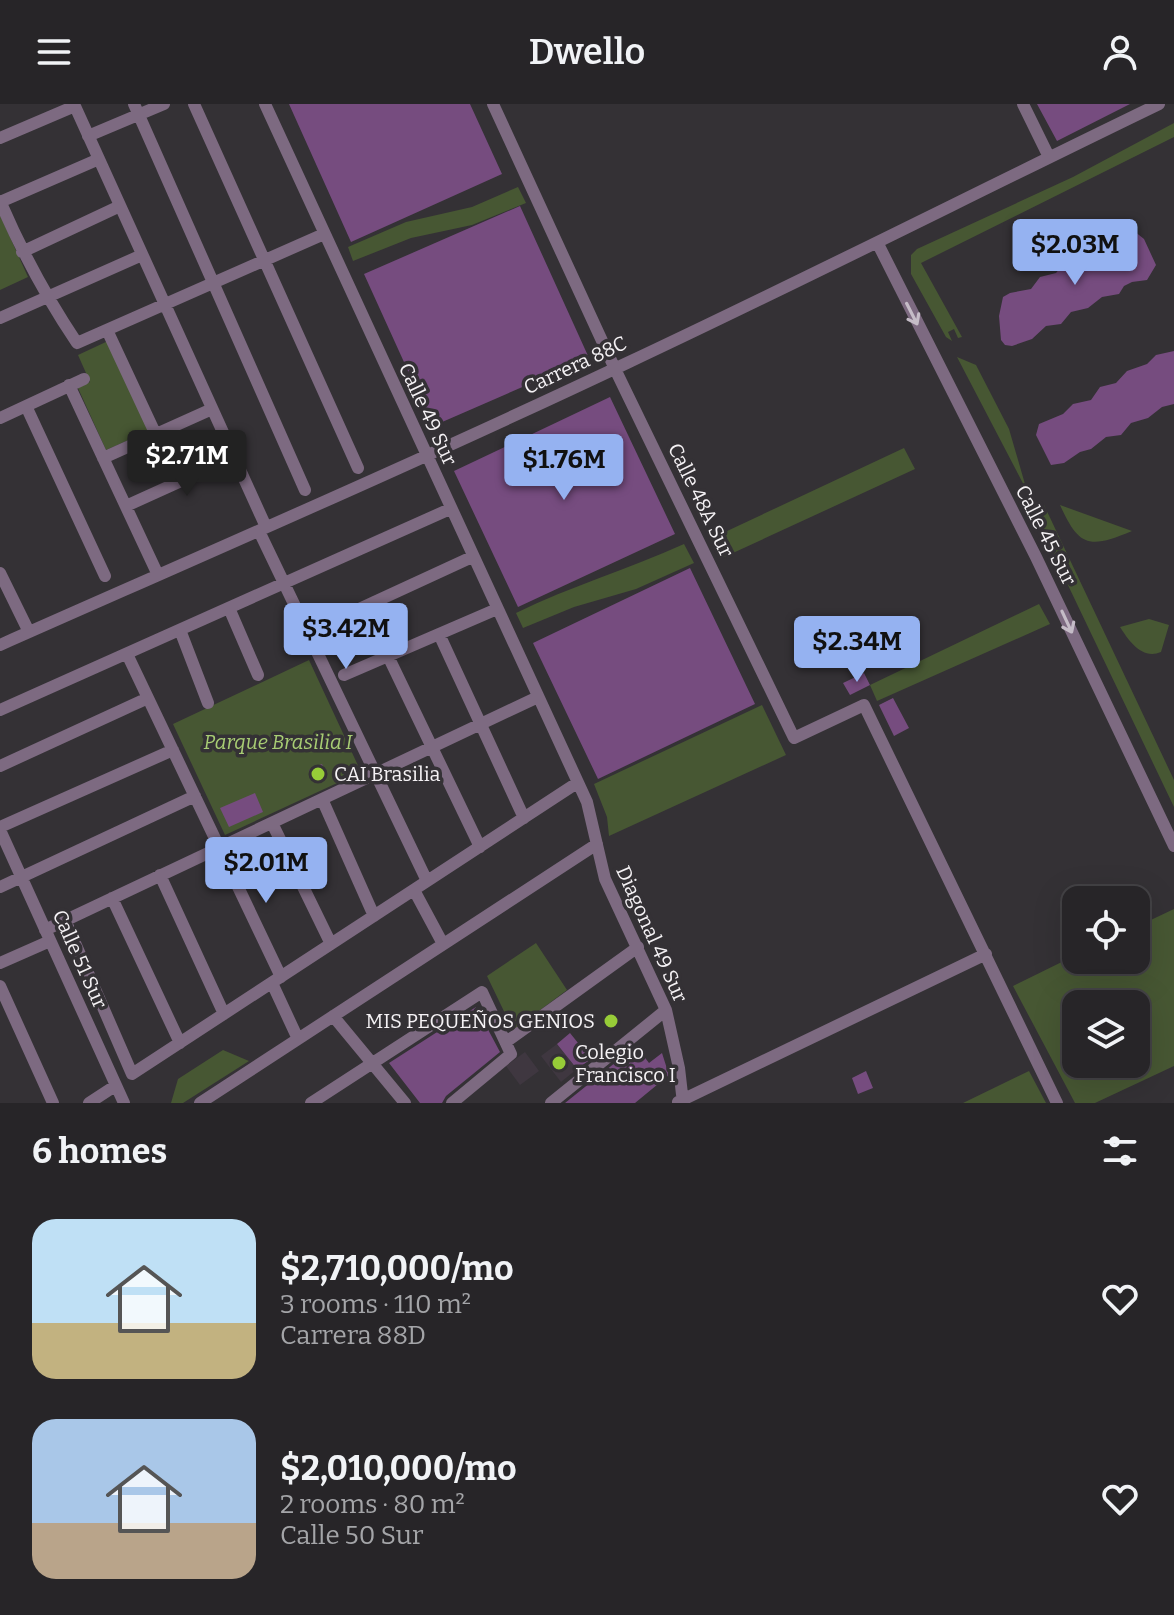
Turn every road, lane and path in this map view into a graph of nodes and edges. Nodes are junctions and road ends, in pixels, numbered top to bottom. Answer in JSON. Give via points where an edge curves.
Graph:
{"nodes":[{"id":1,"x":164,"y":104,"type":"edge"},
{"id":2,"x":194,"y":104,"type":"edge"},
{"id":3,"x":265,"y":104,"type":"edge"},
{"id":4,"x":493,"y":104,"type":"edge"},
{"id":5,"x":1023,"y":104,"type":"edge"},
{"id":6,"x":1159,"y":104,"type":"edge"},
{"id":7,"x":74,"y":105,"type":"edge"},
{"id":8,"x":136,"y":109,"type":"edge"},
{"id":9,"x":88,"y":136,"type":"junction"},
{"id":10,"x":0,"y":138,"type":"edge"},
{"id":11,"x":1049,"y":157,"type":"junction"},
{"id":12,"x":99,"y":159,"type":"junction"},
{"id":13,"x":0,"y":202,"type":"edge"},
{"id":14,"x":120,"y":206,"type":"junction"},
{"id":15,"x":324,"y":234,"type":"junction"},
{"id":16,"x":878,"y":244,"type":"junction"},
{"id":17,"x":22,"y":252,"type":"junction"},
{"id":18,"x":142,"y":255,"type":"junction"},
{"id":19,"x":265,"y":260,"type":"junction"},
{"id":20,"x":214,"y":282,"type":"junction"},
{"id":21,"x":46,"y":297,"type":"junction"},
{"id":22,"x":164,"y":305,"type":"junction"},
{"id":23,"x":0,"y":318,"type":"edge"},
{"id":24,"x":107,"y":330,"type":"junction"},
{"id":25,"x":615,"y":369,"type":"junction"},
{"id":26,"x":84,"y":379,"type":"dead end"},
{"id":27,"x":69,"y":385,"type":"junction"},
{"id":28,"x":26,"y":406,"type":"junction"},
{"id":29,"x":212,"y":409,"type":"junction"},
{"id":30,"x":0,"y":418,"type":"edge"},
{"id":31,"x":156,"y":435,"type":"junction"},
{"id":32,"x":234,"y":457,"type":"junction"},
{"id":33,"x":426,"y":457,"type":"junction"},
{"id":34,"x":103,"y":458,"type":"junction"},
{"id":35,"x":358,"y":468,"type":"dead end"},
{"id":36,"x":305,"y":490,"type":"dead end"},
{"id":37,"x":126,"y":506,"type":"junction"},
{"id":38,"x":450,"y":509,"type":"junction"},
{"id":39,"x":262,"y":529,"type":"junction"},
{"id":40,"x":472,"y":557,"type":"junction"},
{"id":41,"x":0,"y":573,"type":"edge"},
{"id":42,"x":158,"y":575,"type":"junction"},
{"id":43,"x":105,"y":576,"type":"dead end"},
{"id":44,"x":284,"y":583,"type":"junction"},
{"id":45,"x":229,"y":608,"type":"junction"},
{"id":46,"x":497,"y":609,"type":"junction"},
{"id":47,"x":318,"y":628,"type":"dead end"},
{"id":48,"x":180,"y":630,"type":"junction"},
{"id":49,"x":29,"y":632,"type":"junction"},
{"id":50,"x":439,"y":634,"type":"junction"},
{"id":51,"x":0,"y":645,"type":"edge"},
{"id":52,"x":127,"y":654,"type":"junction"},
{"id":53,"x":388,"y":656,"type":"junction"},
{"id":54,"x":258,"y":675,"type":"dead end"},
{"id":55,"x":344,"y":675,"type":"dead end"},
{"id":56,"x":538,"y":697,"type":"junction"},
{"id":57,"x":148,"y":698,"type":"junction"},
{"id":58,"x":208,"y":703,"type":"dead end"},
{"id":59,"x":0,"y":710,"type":"edge"},
{"id":60,"x":481,"y":724,"type":"junction"},
{"id":61,"x":432,"y":747,"type":"junction"},
{"id":62,"x":173,"y":750,"type":"junction"},
{"id":63,"x":0,"y":766,"type":"edge"},
{"id":64,"x":375,"y":774,"type":"junction"},
{"id":65,"x":577,"y":783,"type":"junction"},
{"id":66,"x":195,"y":796,"type":"junction"},
{"id":67,"x":322,"y":799,"type":"junction"},
{"id":68,"x":524,"y":818,"type":"junction"},
{"id":69,"x":272,"y":823,"type":"junction"},
{"id":70,"x":0,"y":829,"type":"edge"},
{"id":71,"x":597,"y":844,"type":"junction"},
{"id":72,"x":1174,"y":846,"type":"edge"},
{"id":73,"x":480,"y":847,"type":"junction"},
{"id":74,"x":219,"y":848,"type":"junction"},
{"id":75,"x":160,"y":875,"type":"junction"},
{"id":76,"x":21,"y":877,"type":"junction"},
{"id":77,"x":427,"y":881,"type":"junction"},
{"id":78,"x":0,"y":887,"type":"edge"},
{"id":79,"x":414,"y":890,"type":"junction"},
{"id":80,"x":112,"y":898,"type":"junction"},
{"id":81,"x":374,"y":916,"type":"junction"},
{"id":82,"x":65,"y":920,"type":"junction"},
{"id":83,"x":47,"y":936,"type":"junction"},
{"id":84,"x":331,"y":944,"type":"junction"},
{"id":85,"x":443,"y":944,"type":"junction"},
{"id":86,"x":638,"y":947,"type":"junction"},
{"id":87,"x":986,"y":954,"type":"junction"},
{"id":88,"x":0,"y":963,"type":"edge"},
{"id":89,"x":276,"y":980,"type":"junction"},
{"id":90,"x":0,"y":986,"type":"edge"},
{"id":91,"x":666,"y":1010,"type":"junction"},
{"id":92,"x":224,"y":1014,"type":"junction"},
{"id":93,"x":333,"y":1016,"type":"junction"},
{"id":94,"x":298,"y":1039,"type":"junction"},
{"id":95,"x":180,"y":1043,"type":"junction"},
{"id":96,"x":508,"y":1048,"type":"junction"},
{"id":97,"x":373,"y":1064,"type":"junction"},
{"id":98,"x":115,"y":1086,"type":"junction"},
{"id":99,"x":680,"y":1102,"type":"edge"},
{"id":100,"x":53,"y":1103,"type":"edge"},
{"id":101,"x":89,"y":1103,"type":"edge"},
{"id":102,"x":124,"y":1103,"type":"edge"},
{"id":103,"x":200,"y":1103,"type":"edge"},
{"id":104,"x":311,"y":1103,"type":"edge"},
{"id":105,"x":405,"y":1103,"type":"edge"},
{"id":106,"x":452,"y":1103,"type":"edge"},
{"id":107,"x":551,"y":1103,"type":"edge"},
{"id":108,"x":1057,"y":1103,"type":"edge"}],
"edges":[{"from":1,"to":8,"type":"street"},
{"from":2,"to":19,"type":"street"},
{"from":3,"to":15,"type":"street","name":"Calle 49 Sur"},
{"from":4,"to":25,"type":"street","name":"Calle 48A Sur"},
{"from":5,"to":11,"type":"street"},
{"from":6,"to":11,"type":"street","name":"Carrera 88C"},
{"from":7,"to":9,"type":"street"},
{"from":7,"to":10,"type":"street"},
{"from":8,"to":9,"type":"street"},
{"from":8,"to":20,"type":"street"},
{"from":9,"to":12,"type":"street"},
{"from":11,"to":16,"type":"street","name":"Carrera 88C"},
{"from":12,"to":13,"type":"street"},
{"from":12,"to":14,"type":"street"},
{"from":13,"to":17,"type":"street"},
{"from":14,"to":17,"type":"street"},
{"from":14,"to":18,"type":"street"},
{"from":15,"to":19,"type":"street"},
{"from":15,"to":33,"type":"street","name":"Calle 49 Sur"},
{"from":16,"to":25,"type":"street","name":"Carrera 88C"},
{"from":16,"to":72,"type":"street","name":"Calle 45 Sur","one_way":true},
{"from":17,"to":21,"type":"street"},
{"from":18,"to":21,"type":"street"},
{"from":18,"to":22,"type":"street"},
{"from":19,"to":20,"type":"street"},
{"from":19,"to":35,"type":"street"},
{"from":20,"to":22,"type":"street"},
{"from":20,"to":36,"type":"street"},
{"from":21,"to":23,"type":"street"},
{"from":21,"to":24,"type":"street","via":[[77,343]]},
{"from":22,"to":24,"type":"street"},
{"from":22,"to":29,"type":"street"},
{"from":24,"to":31,"type":"street"},
{"from":25,"to":33,"type":"street","name":"Carrera 88C"},
{"from":25,"to":87,"type":"street","name":"Calle 48A Sur","via":[[794,738],[864,705]]},
{"from":26,"to":27,"type":"street"},
{"from":27,"to":28,"type":"street"},
{"from":27,"to":34,"type":"street"},
{"from":28,"to":30,"type":"street"},
{"from":28,"to":43,"type":"street"},
{"from":29,"to":31,"type":"street"},
{"from":29,"to":32,"type":"street"},
{"from":31,"to":34,"type":"street"},
{"from":32,"to":37,"type":"street"},
{"from":32,"to":39,"type":"street"},
{"from":33,"to":38,"type":"street","name":"Calle 49 Sur"},
{"from":33,"to":39,"type":"street","name":"Carrera 88C"},
{"from":34,"to":37,"type":"street"},
{"from":37,"to":42,"type":"street"},
{"from":38,"to":40,"type":"street","name":"Calle 49 Sur"},
{"from":38,"to":44,"type":"street"},
{"from":39,"to":42,"type":"street","name":"Carrera 88C"},
{"from":39,"to":44,"type":"street"},
{"from":40,"to":46,"type":"street","name":"Calle 49 Sur"},
{"from":40,"to":47,"type":"street"},
{"from":41,"to":49,"type":"street"},
{"from":42,"to":49,"type":"street","name":"Carrera 88C"},
{"from":44,"to":45,"type":"street"},
{"from":44,"to":64,"type":"street"},
{"from":45,"to":48,"type":"street"},
{"from":45,"to":54,"type":"street"},
{"from":46,"to":50,"type":"street"},
{"from":46,"to":56,"type":"street","name":"Calle 49 Sur"},
{"from":48,"to":52,"type":"street"},
{"from":48,"to":58,"type":"street"},
{"from":49,"to":51,"type":"street","name":"Carrera 88C"},
{"from":50,"to":53,"type":"street"},
{"from":50,"to":60,"type":"street"},
{"from":52,"to":57,"type":"street"},
{"from":52,"to":59,"type":"street"},
{"from":53,"to":55,"type":"street"},
{"from":53,"to":61,"type":"street"},
{"from":56,"to":60,"type":"street"},
{"from":56,"to":65,"type":"street","name":"Calle 49 Sur"},
{"from":57,"to":62,"type":"street"},
{"from":57,"to":63,"type":"street"},
{"from":60,"to":61,"type":"street"},
{"from":60,"to":68,"type":"street"},
{"from":61,"to":64,"type":"street"},
{"from":61,"to":73,"type":"street"},
{"from":62,"to":66,"type":"street"},
{"from":62,"to":70,"type":"street"},
{"from":64,"to":67,"type":"street"},
{"from":64,"to":77,"type":"street"},
{"from":65,"to":68,"type":"street"},
{"from":65,"to":71,"type":"street","name":"Diagonal 49 Sur"},
{"from":66,"to":74,"type":"street"},
{"from":66,"to":76,"type":"street"},
{"from":67,"to":69,"type":"street"},
{"from":67,"to":81,"type":"street"},
{"from":68,"to":73,"type":"street"},
{"from":69,"to":74,"type":"street"},
{"from":69,"to":84,"type":"street"},
{"from":70,"to":76,"type":"street","name":"Calle 51 Sur"},
{"from":71,"to":85,"type":"street"},
{"from":71,"to":86,"type":"street","name":"Diagonal 49 Sur","via":[[605,879]]},
{"from":73,"to":77,"type":"street"},
{"from":74,"to":75,"type":"street"},
{"from":74,"to":89,"type":"street"},
{"from":75,"to":80,"type":"street"},
{"from":75,"to":92,"type":"street"},
{"from":76,"to":78,"type":"street"},
{"from":76,"to":83,"type":"street","name":"Calle 51 Sur"},
{"from":77,"to":79,"type":"street"},
{"from":79,"to":81,"type":"street"},
{"from":79,"to":85,"type":"street"},
{"from":80,"to":82,"type":"street"},
{"from":80,"to":95,"type":"street"},
{"from":81,"to":84,"type":"street"},
{"from":82,"to":83,"type":"street"},
{"from":82,"to":95,"type":"street","via":[[132,1074]]},
{"from":83,"to":88,"type":"street"},
{"from":83,"to":98,"type":"street","name":"Calle 51 Sur"},
{"from":84,"to":89,"type":"street"},
{"from":85,"to":93,"type":"street"},
{"from":86,"to":91,"type":"street","name":"Diagonal 49 Sur"},
{"from":86,"to":96,"type":"street"},
{"from":87,"to":99,"type":"street"},
{"from":87,"to":108,"type":"street"},
{"from":89,"to":92,"type":"street"},
{"from":89,"to":94,"type":"street"},
{"from":90,"to":100,"type":"street"},
{"from":91,"to":99,"type":"street","name":"Diagonal 49 Sur"},
{"from":91,"to":107,"type":"street"},
{"from":92,"to":95,"type":"street"},
{"from":93,"to":94,"type":"street"},
{"from":93,"to":97,"type":"street"},
{"from":94,"to":103,"type":"street"},
{"from":96,"to":97,"type":"street","via":[[482,992]]},
{"from":96,"to":106,"type":"street"},
{"from":97,"to":104,"type":"street"},
{"from":97,"to":105,"type":"street"},
{"from":98,"to":101,"type":"street"},
{"from":98,"to":102,"type":"street","name":"Calle 51 Sur"}]}
